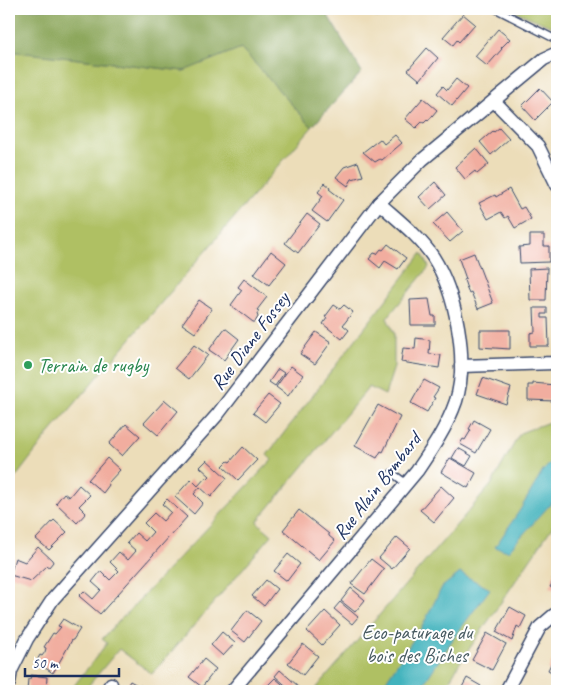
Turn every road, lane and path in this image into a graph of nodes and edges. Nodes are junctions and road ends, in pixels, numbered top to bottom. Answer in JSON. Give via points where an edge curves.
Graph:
{"nodes":[{"id":1,"x":496,"y":9,"type":"edge"},
{"id":2,"x":557,"y":40,"type":"edge"},
{"id":3,"x":557,"y":53,"type":"edge"},
{"id":4,"x":494,"y":101,"type":"junction"},
{"id":5,"x":557,"y":185,"type":"edge"},
{"id":6,"x":379,"y":203,"type":"junction"},
{"id":7,"x":557,"y":360,"type":"edge"},
{"id":8,"x":461,"y":366,"type":"junction"},
{"id":9,"x":392,"y":473,"type":"dead end"},
{"id":10,"x":407,"y":484,"type":"junction"},
{"id":11,"x":556,"y":615,"type":"edge"},
{"id":12,"x":9,"y":683,"type":"edge"},
{"id":13,"x":232,"y":691,"type":"edge"},
{"id":14,"x":506,"y":691,"type":"edge"}],
"edges":[{"from":1,"to":2,"type":"lane"},
{"from":3,"to":4,"type":"street","name":"Rue Diane Fossey","via":[[544,59]]},
{"from":4,"to":5,"type":"street","via":[[538,146]]},
{"from":4,"to":6,"type":"street","name":"Rue Diane Fossey","via":[[422,160]]},
{"from":6,"to":8,"type":"street","name":"Rue Alain Bombard","via":[[411,232],[434,260],[452,299]]},
{"from":6,"to":12,"type":"street","name":"Rue Diane Fossey","via":[[218,414],[53,599],[27,639],[11,671]]},
{"from":7,"to":8,"type":"street","via":[[553,363]]},
{"from":8,"to":10,"type":"street","name":"Rue Alain Bombard","via":[[456,400],[442,432]]},
{"from":9,"to":10,"type":"lane"},
{"from":10,"to":13,"type":"street","name":"Rue Alain Bombard"},
{"from":11,"to":14,"type":"street","via":[[540,628]]}]}
